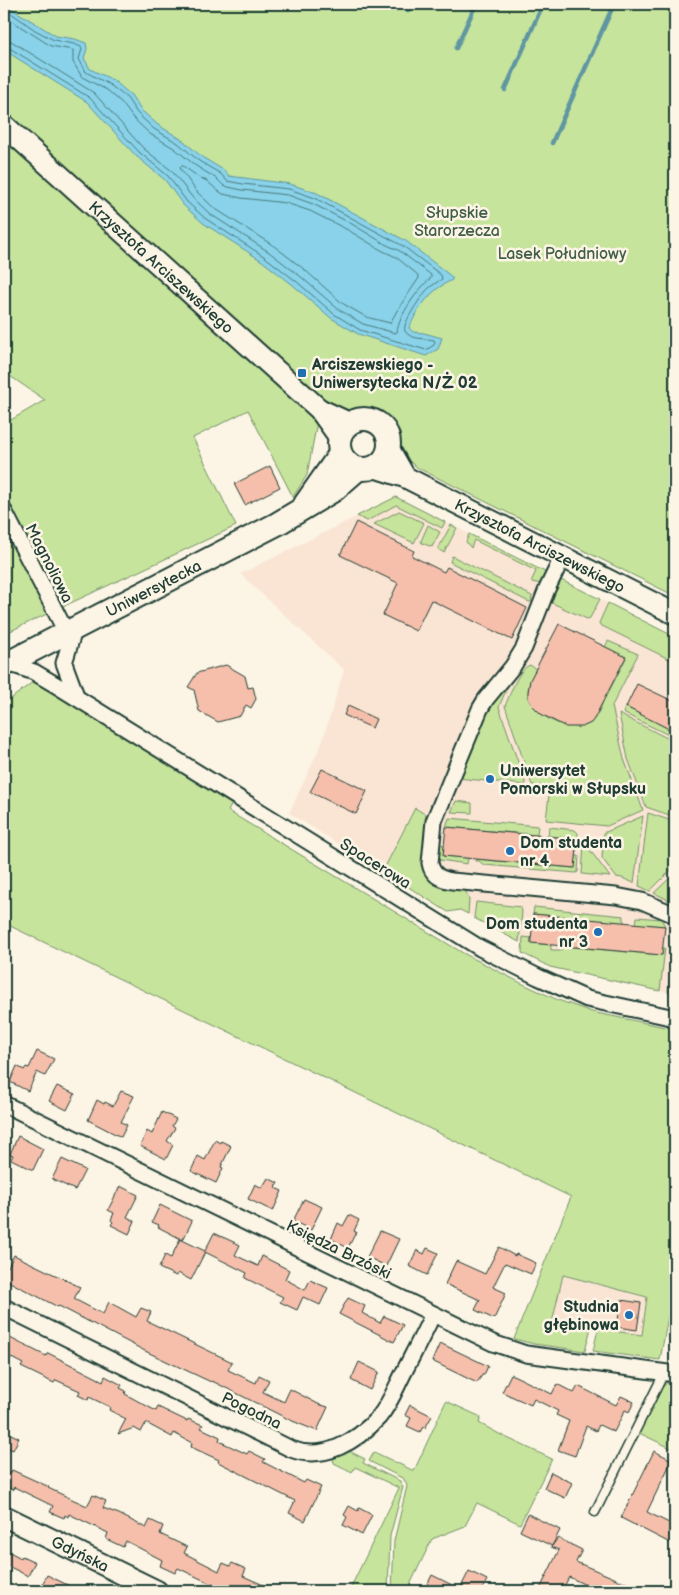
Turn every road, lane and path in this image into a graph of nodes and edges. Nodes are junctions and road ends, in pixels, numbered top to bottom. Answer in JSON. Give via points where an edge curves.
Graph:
{"nodes":[{"id":1,"x":4,"y":125,"type":"edge"},
{"id":2,"x":343,"y":438,"type":"junction"},
{"id":3,"x":389,"y":448,"type":"junction"},
{"id":4,"x":366,"y":468,"type":"junction"},
{"id":5,"x":405,"y":477,"type":"junction"},
{"id":6,"x":301,"y":509,"type":"junction"},
{"id":7,"x":4,"y":511,"type":"edge"},
{"id":8,"x":562,"y":558,"type":"junction"},
{"id":9,"x":675,"y":614,"type":"edge"},
{"id":10,"x":71,"y":630,"type":"junction"},
{"id":11,"x":6,"y":664,"type":"edge"},
{"id":12,"x":77,"y":698,"type":"junction"},
{"id":13,"x":675,"y":915,"type":"edge"},
{"id":14,"x":675,"y":1018,"type":"edge"},
{"id":15,"x":4,"y":1104,"type":"edge"},
{"id":16,"x":4,"y":1307,"type":"edge"},
{"id":17,"x":433,"y":1314,"type":"junction"},
{"id":18,"x":670,"y":1374,"type":"edge"},
{"id":19,"x":595,"y":1512,"type":"dead end"},
{"id":20,"x":4,"y":1516,"type":"edge"},
{"id":21,"x":157,"y":1591,"type":"edge"}],
"edges":[{"from":1,"to":2,"type":"street","name":"Krzysztofa Arciszewskiego","via":[[319,409]]},
{"from":2,"to":3,"type":"main road","via":[[357,419],[366,418],[382,425],[390,440]]},
{"from":2,"to":4,"type":"main road","via":[[344,461],[351,466]]},
{"from":2,"to":6,"type":"main road","name":"Uniwersytecka"},
{"from":3,"to":4,"type":"main road","via":[[381,463]]},
{"from":3,"to":5,"type":"street"},
{"from":4,"to":5,"type":"street","name":"Krzysztofa Arciszewskiego"},
{"from":4,"to":6,"type":"main road","name":"Uniwersytecka"},
{"from":5,"to":8,"type":"street","name":"Krzysztofa Arciszewskiego"},
{"from":6,"to":10,"type":"main road","name":"Uniwersytecka"},
{"from":7,"to":10,"type":"street","name":"Magnoliowa"},
{"from":8,"to":9,"type":"street","name":"Krzysztofa Arciszewskiego"},
{"from":8,"to":13,"type":"street","via":[[524,648],[486,699],[461,753],[434,821],[431,870],[440,878],[452,881],[616,896],[642,901]]},
{"from":10,"to":11,"type":"main road","name":"Uniwersytecka"},
{"from":10,"to":12,"type":"street","via":[[64,663]]},
{"from":11,"to":12,"type":"street","name":"Spacerowa","via":[[34,672]]},
{"from":12,"to":14,"type":"street","name":"Spacerowa","via":[[480,948],[587,999]]},
{"from":15,"to":17,"type":"street","name":"Księdza Brzóski"},
{"from":16,"to":17,"type":"street","name":"Pogodna","via":[[291,1449],[310,1454],[346,1444],[379,1417]]},
{"from":17,"to":18,"type":"street","name":"Księdza Brzóski","via":[[526,1354]]},
{"from":18,"to":19,"type":"lane"},
{"from":20,"to":21,"type":"street","name":"Gdyńska"}]}
